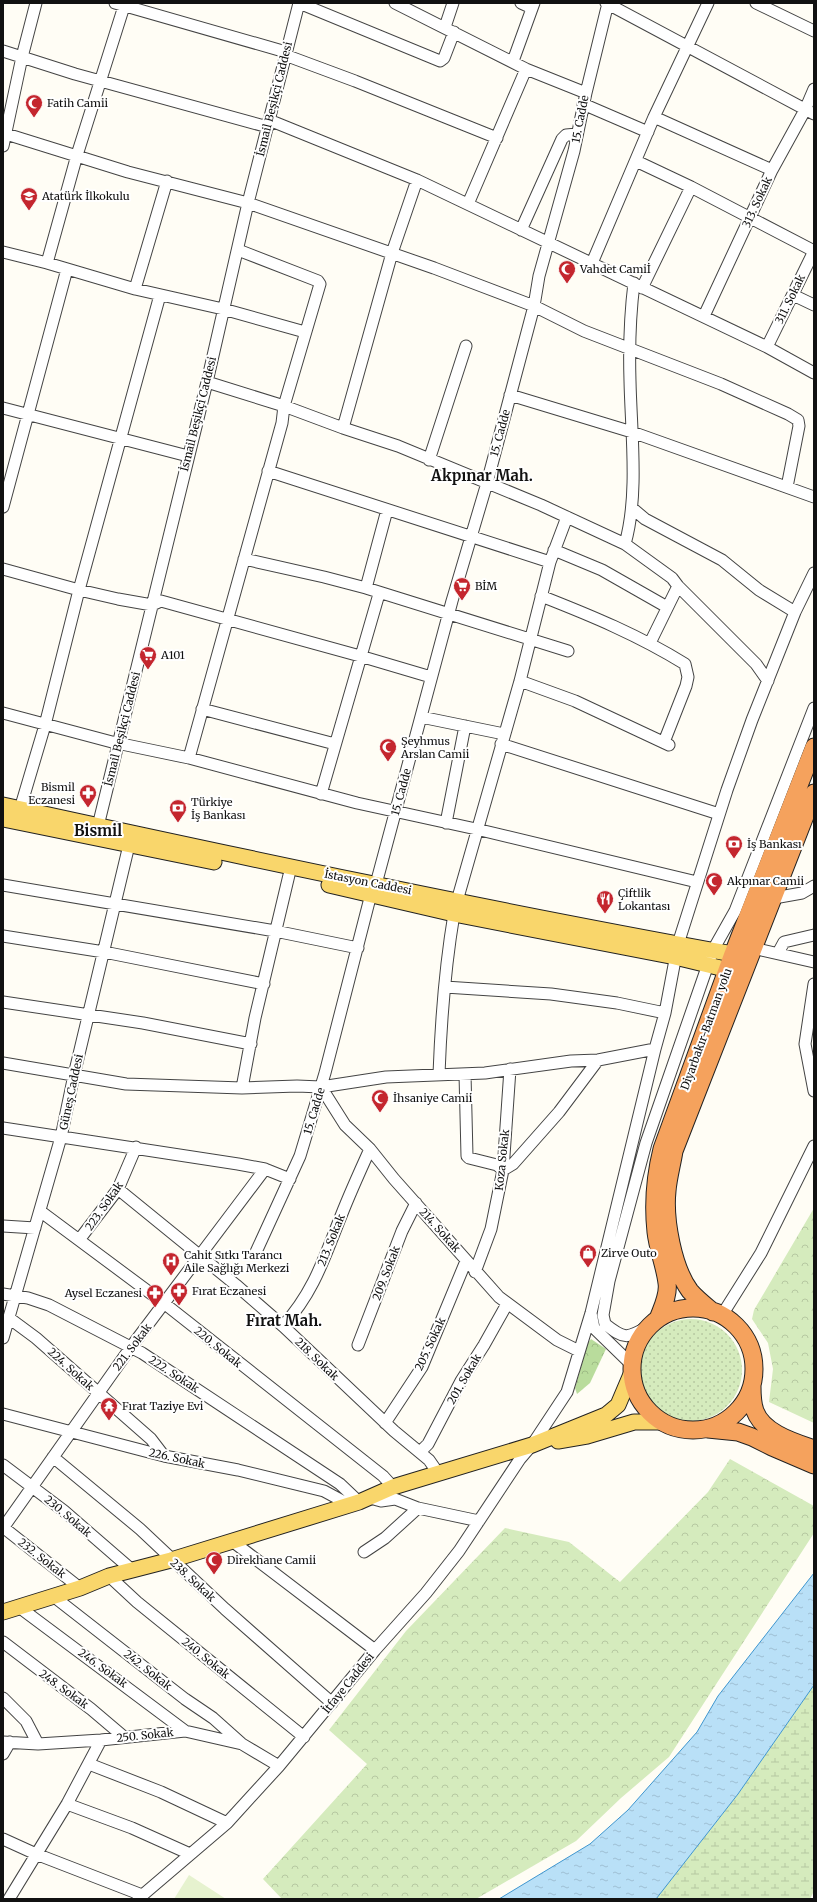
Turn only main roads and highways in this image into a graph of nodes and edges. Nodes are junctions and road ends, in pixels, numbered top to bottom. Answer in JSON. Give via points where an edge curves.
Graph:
{"nodes":[{"id":1,"x":814,"y":747,"type":"edge"},
{"id":2,"x":814,"y":793,"type":"edge"},
{"id":3,"x":3,"y":805,"type":"edge"},
{"id":4,"x":3,"y":819,"type":"edge"},
{"id":5,"x":374,"y":889,"type":"junction"},
{"id":6,"x":676,"y":951,"type":"junction"},
{"id":7,"x":731,"y":962,"type":"junction"},
{"id":8,"x":718,"y":1314,"type":"junction"},
{"id":9,"x":653,"y":1323,"type":"junction"},
{"id":10,"x":632,"y":1368,"type":"junction"},
{"id":11,"x":752,"y":1385,"type":"junction"},
{"id":12,"x":663,"y":1422,"type":"junction"},
{"id":13,"x":706,"y":1428,"type":"junction"},
{"id":14,"x":532,"y":1445,"type":"junction"},
{"id":15,"x":814,"y":1449,"type":"edge"},
{"id":16,"x":814,"y":1465,"type":"edge"},
{"id":17,"x":8,"y":1609,"type":"edge"}],
"edges":[{"from":1,"to":7,"type":"highway","name":"Diyarbakır-Batman yolu"},
{"from":2,"to":8,"type":"highway","name":"Diyarbakır-Batman yolu","via":[[674,1151],[667,1192],[668,1230],[681,1276],[691,1292]]},
{"from":3,"to":5,"type":"main road","name":"İstasyon Caddesi"},
{"from":4,"to":5,"type":"main road","name":"İstasyon Caddesi","via":[[129,845]]},
{"from":5,"to":6,"type":"main road","name":"İstasyon Caddesi"},
{"from":6,"to":7,"type":"main road","name":"İstasyon Caddesi","via":[[713,950]]},
{"from":6,"to":7,"type":"main road","name":"İstasyon Caddesi","via":[[708,966]]},
{"from":7,"to":9,"type":"highway","name":"Diyarbakır-Batman yolu","via":[[662,1149],[656,1175],[656,1233],[668,1284],[666,1297]]},
{"from":8,"to":9,"type":"highway","via":[[703,1308],[683,1308],[664,1315]]},
{"from":8,"to":11,"type":"highway","via":[[738,1328],[749,1345],[754,1365]]},
{"from":9,"to":10,"type":"highway","via":[[636,1345]]},
{"from":10,"to":12,"type":"highway","via":[[633,1385],[641,1403],[655,1418]]},
{"from":10,"to":14,"type":"main road","via":[[618,1405],[606,1415]]},
{"from":11,"to":13,"type":"highway","via":[[744,1403],[730,1418],[712,1428]]},
{"from":11,"to":15,"type":"highway","via":[[755,1411],[761,1421],[779,1435]]},
{"from":12,"to":13,"type":"highway","via":[[692,1431]]},
{"from":12,"to":14,"type":"main road","via":[[634,1422],[587,1436]]},
{"from":13,"to":16,"type":"highway","via":[[752,1436]]},
{"from":14,"to":17,"type":"main road","via":[[393,1487],[359,1502],[109,1576],[80,1588]]}]}
